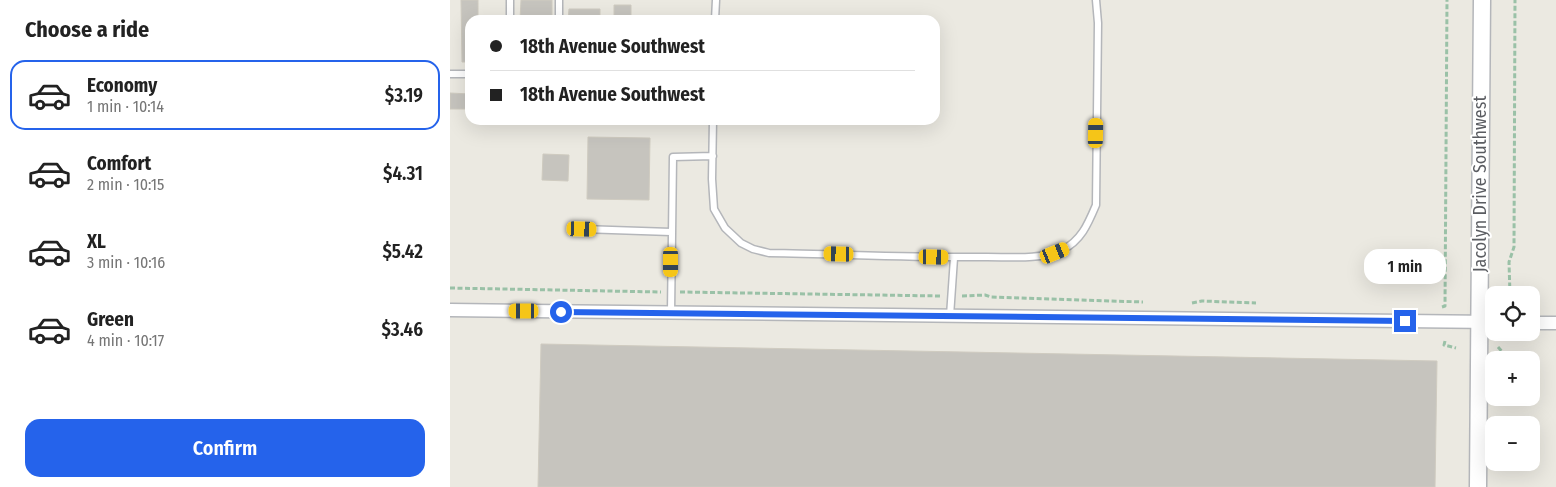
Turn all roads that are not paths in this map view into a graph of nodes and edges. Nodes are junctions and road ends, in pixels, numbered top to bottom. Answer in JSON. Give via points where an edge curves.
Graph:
{"nodes":[{"id":1,"x":510,"y":0,"type":"edge"},
{"id":2,"x":559,"y":0,"type":"edge"},
{"id":3,"x":716,"y":0,"type":"edge"},
{"id":4,"x":1096,"y":0,"type":"edge"},
{"id":5,"x":1482,"y":0,"type":"edge"},
{"id":6,"x":510,"y":15,"type":"edge"},
{"id":7,"x":560,"y":15,"type":"edge"},
{"id":8,"x":716,"y":15,"type":"edge"},
{"id":9,"x":450,"y":74,"type":"edge"},
{"id":10,"x":465,"y":74,"type":"edge"},
{"id":11,"x":713,"y":125,"type":"edge"},
{"id":12,"x":713,"y":156,"type":"junction"},
{"id":13,"x":582,"y":229,"type":"dead end"},
{"id":14,"x":671,"y":232,"type":"junction"},
{"id":15,"x":954,"y":258,"type":"junction"},
{"id":16,"x":1486,"y":286,"type":"edge"},
{"id":17,"x":450,"y":310,"type":"edge"},
{"id":18,"x":671,"y":313,"type":"junction"},
{"id":19,"x":950,"y":316,"type":"junction"},
{"id":20,"x":1485,"y":322,"type":"edge"},
{"id":21,"x":1540,"y":323,"type":"edge"},
{"id":22,"x":1556,"y":323,"type":"edge"},
{"id":23,"x":1486,"y":341,"type":"edge"},
{"id":24,"x":1478,"y":487,"type":"edge"}],
"edges":[{"from":1,"to":6,"type":"lane"},
{"from":2,"to":7,"type":"lane"},
{"from":3,"to":8,"type":"lane"},
{"from":4,"to":15,"type":"lane","via":[[1096,205],[1088,224],[1080,237],[1064,249],[1046,256]]},
{"from":5,"to":16,"type":"street","name":"Jacolyn Drive Southwest"},
{"from":9,"to":10,"type":"lane"},
{"from":11,"to":12,"type":"lane"},
{"from":12,"to":14,"type":"lane","via":[[673,157]]},
{"from":12,"to":15,"type":"lane","via":[[714,209],[724,228],[753,250]]},
{"from":13,"to":14,"type":"lane"},
{"from":14,"to":18,"type":"lane"},
{"from":15,"to":19,"type":"lane"},
{"from":17,"to":18,"type":"street"},
{"from":18,"to":19,"type":"street"},
{"from":19,"to":20,"type":"street"},
{"from":21,"to":22,"type":"street"},
{"from":23,"to":24,"type":"street","name":"Jacolyn Drive Southwest"}]}
